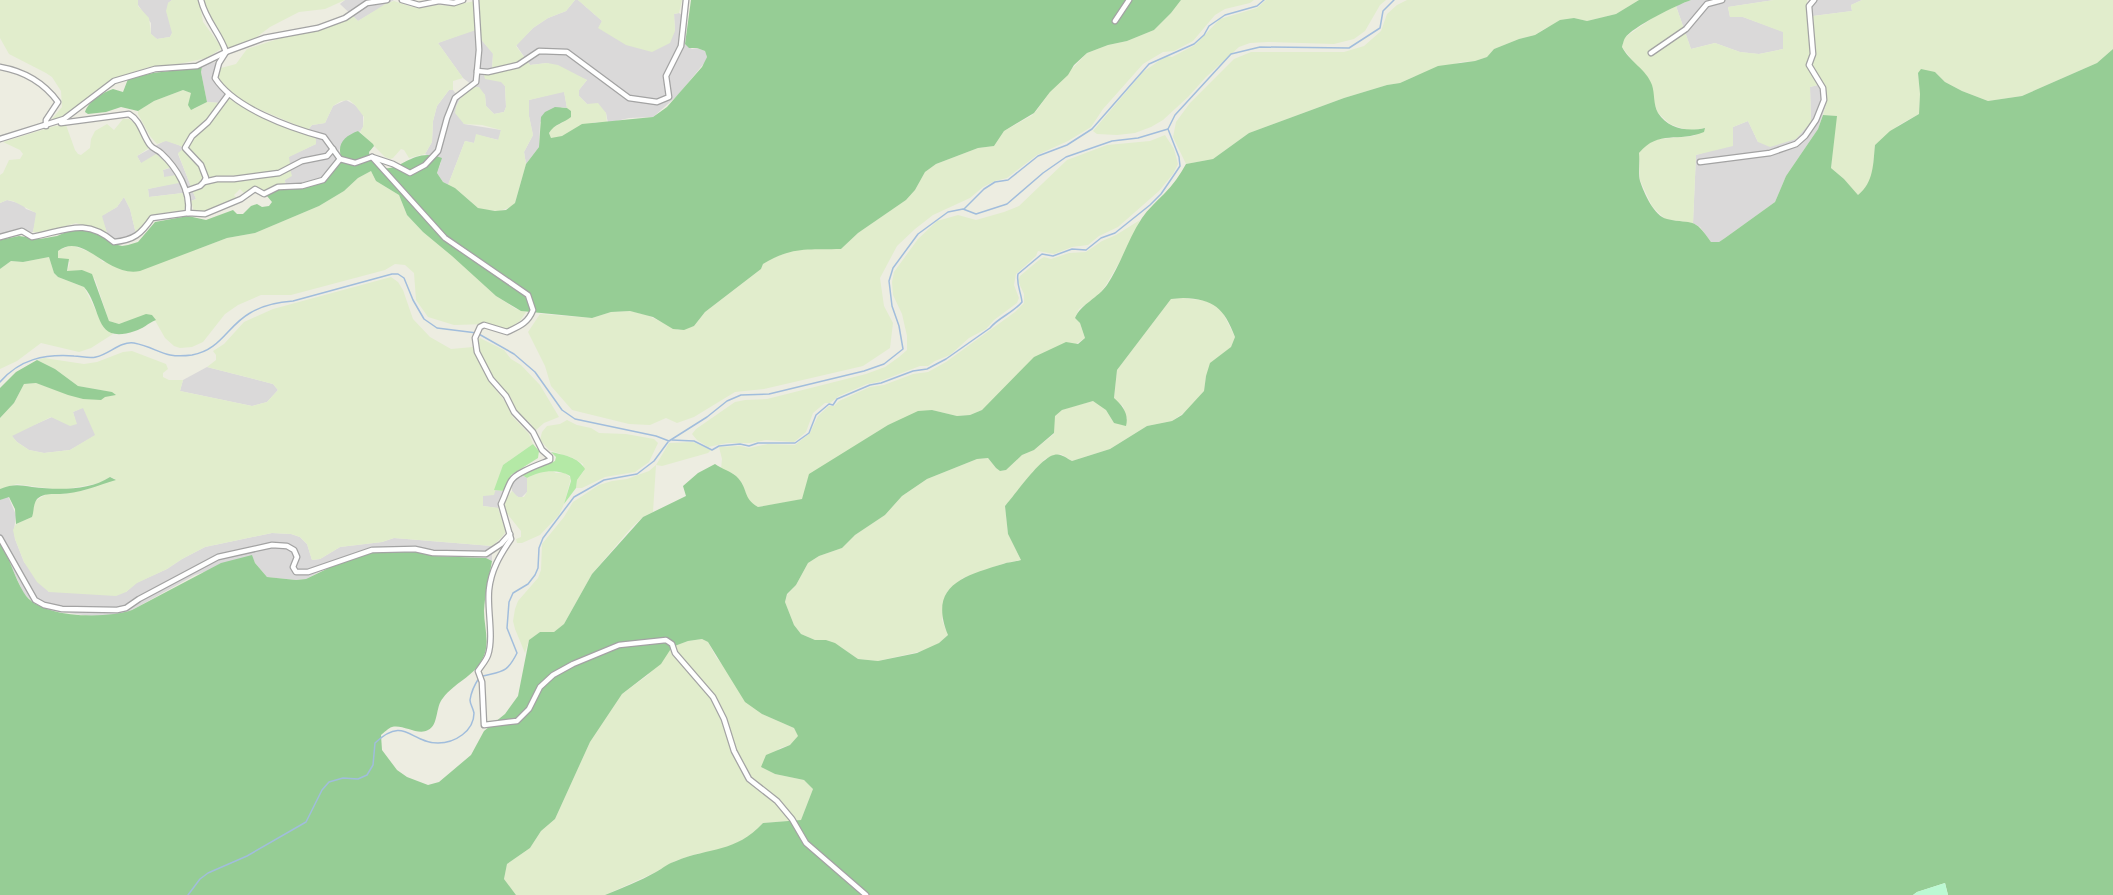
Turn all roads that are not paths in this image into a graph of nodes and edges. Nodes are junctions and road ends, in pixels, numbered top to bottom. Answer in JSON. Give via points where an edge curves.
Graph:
{"nodes":[{"id":1,"x":201,"y":0,"type":"edge"},
{"id":2,"x":387,"y":0,"type":"edge"},
{"id":3,"x":402,"y":0,"type":"edge"},
{"id":4,"x":463,"y":0,"type":"edge"},
{"id":5,"x":477,"y":0,"type":"edge"},
{"id":6,"x":686,"y":0,"type":"edge"},
{"id":7,"x":1129,"y":0,"type":"edge"},
{"id":8,"x":1722,"y":0,"type":"edge"},
{"id":9,"x":1814,"y":0,"type":"edge"},
{"id":10,"x":1115,"y":21,"type":"dead end"},
{"id":11,"x":226,"y":52,"type":"junction"},
{"id":12,"x":1651,"y":53,"type":"dead end"},
{"id":13,"x":0,"y":67,"type":"edge"},
{"id":14,"x":477,"y":71,"type":"junction"},
{"id":15,"x":228,"y":95,"type":"junction"},
{"id":16,"x":55,"y":123,"type":"junction"},
{"id":17,"x":46,"y":126,"type":"junction"},
{"id":18,"x":0,"y":140,"type":"edge"},
{"id":19,"x":333,"y":148,"type":"junction"},
{"id":20,"x":372,"y":157,"type":"junction"},
{"id":21,"x":340,"y":159,"type":"junction"},
{"id":22,"x":1700,"y":162,"type":"dead end"},
{"id":23,"x":204,"y":182,"type":"junction"},
{"id":24,"x":186,"y":191,"type":"junction"},
{"id":25,"x":188,"y":213,"type":"junction"},
{"id":26,"x":0,"y":237,"type":"edge"},
{"id":27,"x":510,"y":534,"type":"junction"},
{"id":28,"x":0,"y":538,"type":"edge"},
{"id":29,"x":866,"y":895,"type":"edge"}],
"edges":[{"from":1,"to":11,"type":"street"},
{"from":2,"to":11,"type":"street","via":[[367,3],[345,18],[318,28],[264,38]]},
{"from":3,"to":4,"type":"street","via":[[419,5]]},
{"from":5,"to":14,"type":"street"},
{"from":6,"to":14,"type":"street","via":[[681,46],[666,76],[669,97],[657,102],[629,98],[567,52],[539,51],[518,65]]},
{"from":7,"to":10,"type":"street"},
{"from":8,"to":12,"type":"street","via":[[1707,4],[1686,29]]},
{"from":9,"to":22,"type":"street","via":[[1809,6],[1813,54],[1809,65],[1823,88],[1824,100],[1812,128],[1785,149]]},
{"from":11,"to":15,"type":"street","via":[[215,78]]},
{"from":11,"to":16,"type":"street","via":[[197,66],[155,69],[122,77]]},
{"from":13,"to":17,"type":"street","via":[[32,79],[56,99]]},
{"from":14,"to":20,"type":"street","via":[[476,82],[455,98],[438,151],[424,165],[410,173]]},
{"from":15,"to":19,"type":"street","via":[[253,110],[324,136]]},
{"from":15,"to":23,"type":"street","via":[[185,148],[201,165]]},
{"from":16,"to":17,"type":"street"},
{"from":16,"to":24,"type":"street","via":[[129,114],[139,122],[152,147],[177,172]]},
{"from":17,"to":18,"type":"street"},
{"from":19,"to":21,"type":"street"},
{"from":19,"to":23,"type":"street","via":[[327,156],[302,161],[279,173]]},
{"from":20,"to":21,"type":"street","via":[[355,163]]},
{"from":20,"to":27,"type":"street","via":[[445,238],[528,295],[533,310],[529,319],[507,332],[484,325],[476,338],[477,352],[491,379],[550,457],[511,480],[501,504]]},
{"from":21,"to":25,"type":"street","via":[[323,180],[264,194],[255,189],[205,214]]},
{"from":23,"to":24,"type":"street"},
{"from":24,"to":25,"type":"street"},
{"from":25,"to":26,"type":"street","via":[[152,218],[136,237],[114,242],[106,234],[76,226],[32,237],[22,231]]},
{"from":27,"to":28,"type":"street","via":[[486,554],[372,550],[300,573],[293,567],[297,557],[294,550],[273,545],[218,557],[126,608],[98,610],[62,609],[35,600]]},
{"from":27,"to":29,"type":"street","via":[[511,539],[493,570],[489,590],[490,644],[488,656],[478,671],[484,725],[517,721],[529,709],[540,687],[573,664],[619,645],[666,640],[713,697],[749,779],[777,801],[806,843]]}]}
